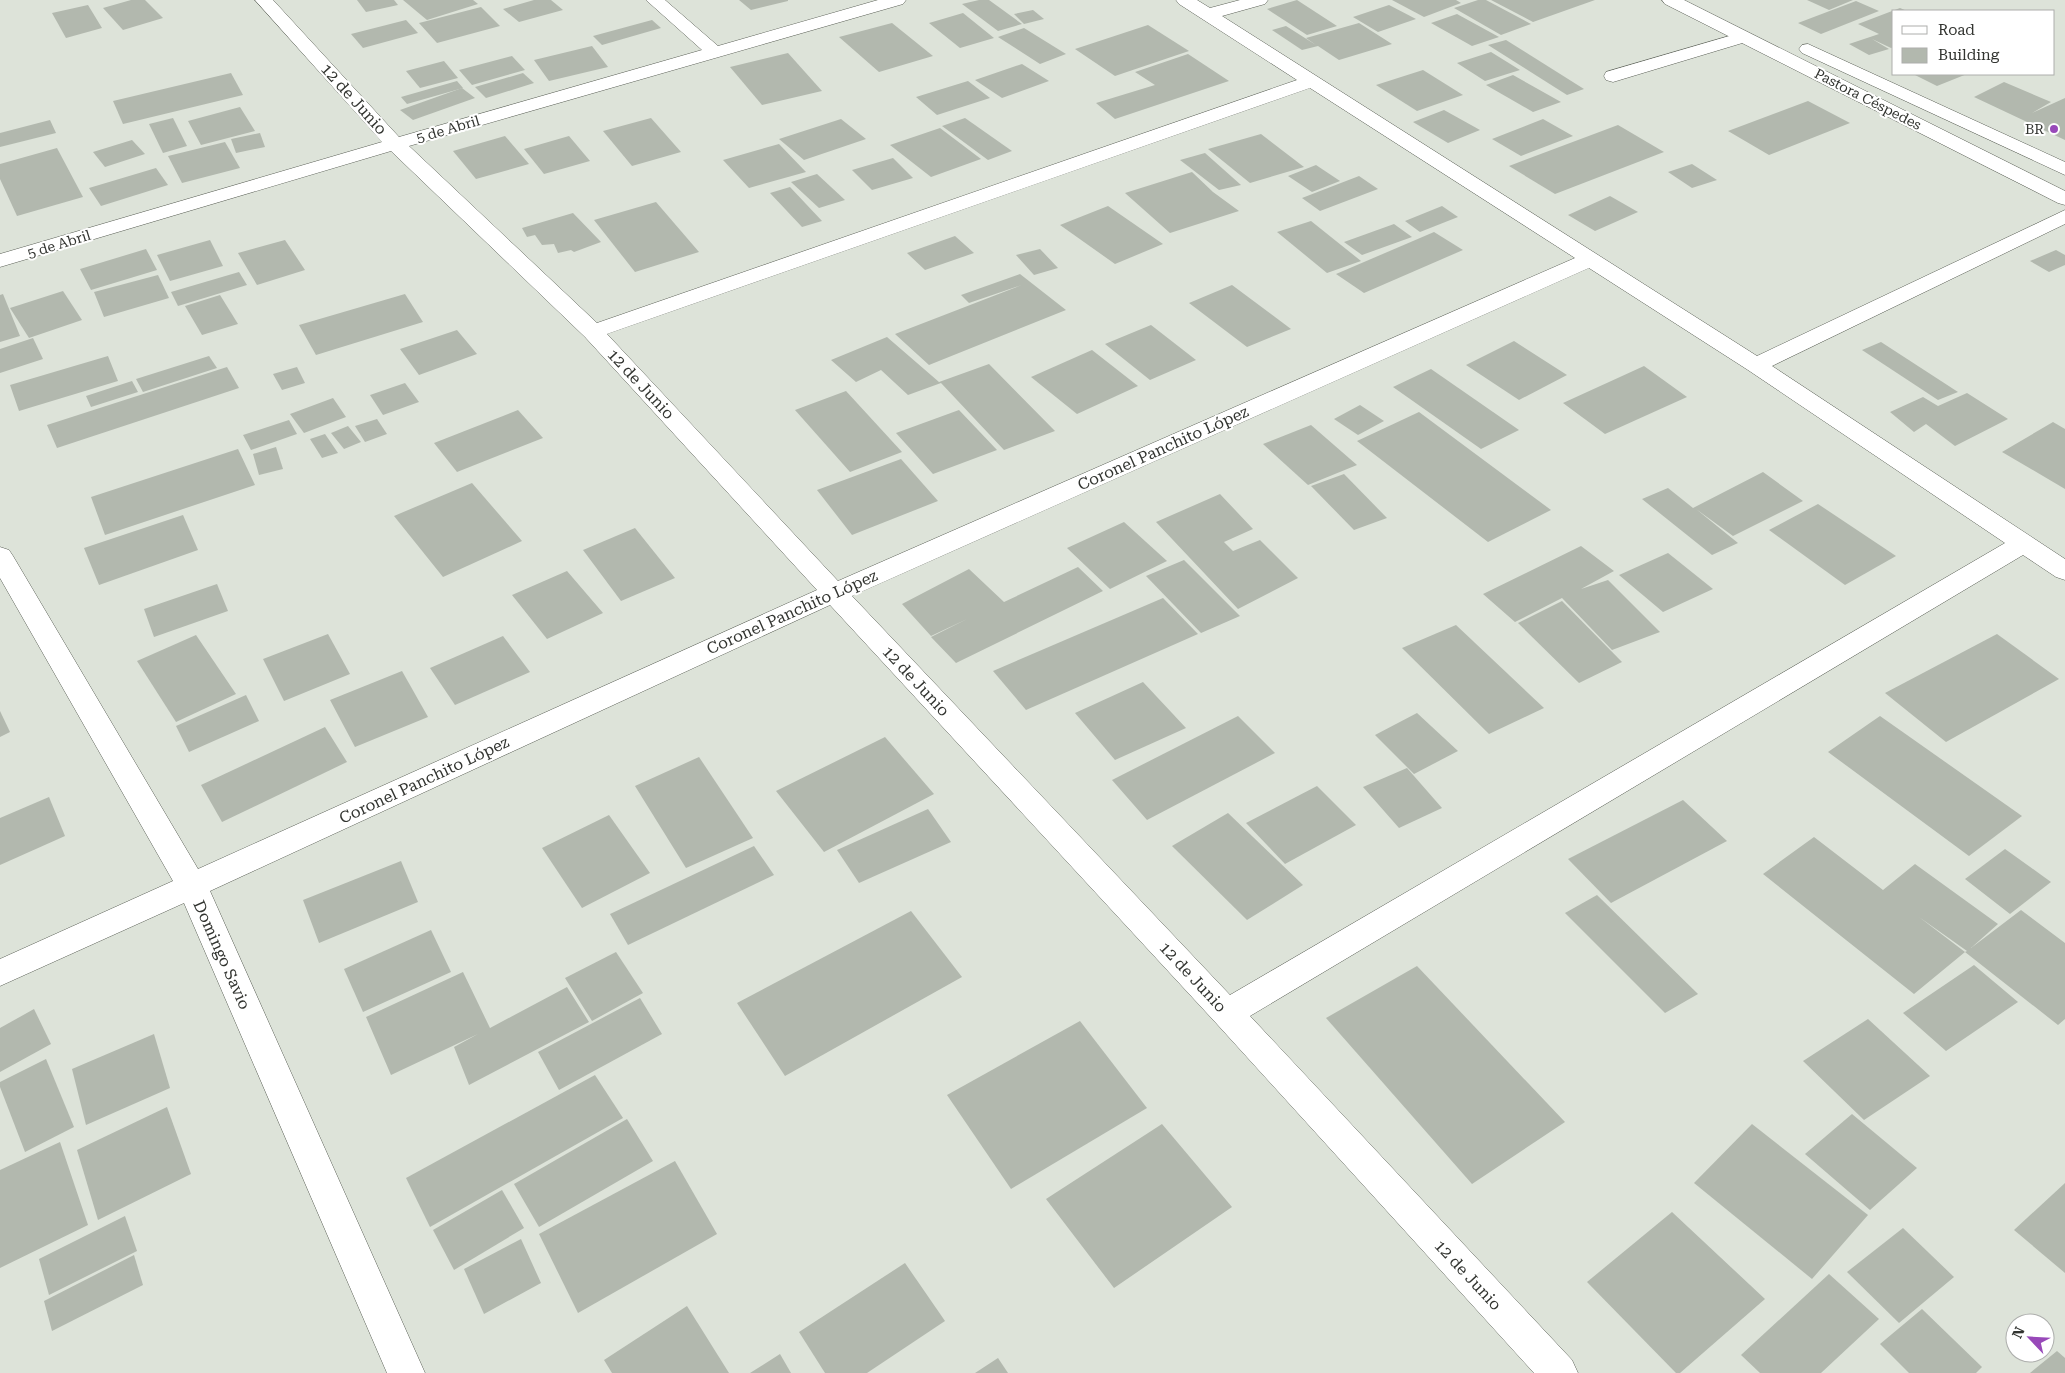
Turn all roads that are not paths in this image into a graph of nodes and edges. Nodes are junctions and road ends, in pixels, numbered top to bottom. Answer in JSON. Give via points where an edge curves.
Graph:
{"nodes":[{"id":1,"x":264,"y":0,"type":"edge"},
{"id":2,"x":655,"y":0,"type":"edge"},
{"id":3,"x":897,"y":0,"type":"edge"},
{"id":4,"x":1185,"y":0,"type":"edge"},
{"id":5,"x":1259,"y":0,"type":"edge"},
{"id":6,"x":1671,"y":0,"type":"edge"},
{"id":7,"x":1208,"y":14,"type":"junction"},
{"id":8,"x":1744,"y":37,"type":"junction"},
{"id":9,"x":1796,"y":43,"type":"dead end"},
{"id":10,"x":714,"y":52,"type":"junction"},
{"id":11,"x":1613,"y":76,"type":"dead end"},
{"id":12,"x":1312,"y":81,"type":"junction"},
{"id":13,"x":394,"y":144,"type":"junction"},
{"id":14,"x":2065,"y":169,"type":"edge"},
{"id":15,"x":2065,"y":198,"type":"edge"},
{"id":16,"x":2065,"y":216,"type":"edge"},
{"id":17,"x":1589,"y":260,"type":"junction"},
{"id":18,"x":0,"y":261,"type":"edge"},
{"id":19,"x":593,"y":332,"type":"junction"},
{"id":20,"x":1756,"y":364,"type":"junction"},
{"id":21,"x":2023,"y":544,"type":"junction"},
{"id":22,"x":0,"y":556,"type":"edge"},
{"id":23,"x":2065,"y":571,"type":"edge"},
{"id":24,"x":834,"y":593,"type":"junction"},
{"id":25,"x":192,"y":886,"type":"junction"},
{"id":26,"x":0,"y":973,"type":"edge"},
{"id":27,"x":1227,"y":1013,"type":"junction"},
{"id":28,"x":406,"y":1373,"type":"edge"},
{"id":29,"x":1559,"y":1373,"type":"edge"}],
"edges":[{"from":1,"to":13,"type":"street","name":"12 de Junio"},
{"from":2,"to":10,"type":"street"},
{"from":3,"to":10,"type":"street","name":"5 de Abril"},
{"from":4,"to":7,"type":"street"},
{"from":5,"to":7,"type":"street"},
{"from":6,"to":8,"type":"street","name":"Pastora Céspedes"},
{"from":7,"to":12,"type":"street"},
{"from":8,"to":11,"type":"street"},
{"from":8,"to":15,"type":"street","name":"Pastora Céspedes"},
{"from":9,"to":14,"type":"street","name":"Pastora Céspedes"},
{"from":10,"to":13,"type":"street","name":"5 de Abril"},
{"from":12,"to":17,"type":"street"},
{"from":12,"to":19,"type":"street"},
{"from":13,"to":18,"type":"street","name":"5 de Abril"},
{"from":13,"to":19,"type":"street","name":"12 de Junio"},
{"from":16,"to":20,"type":"street"},
{"from":17,"to":20,"type":"street"},
{"from":17,"to":24,"type":"street","name":"Coronel Panchito López"},
{"from":19,"to":24,"type":"street","name":"12 de Junio"},
{"from":20,"to":21,"type":"street"},
{"from":21,"to":23,"type":"street"},
{"from":21,"to":27,"type":"street"},
{"from":22,"to":25,"type":"street","name":"Domingo Savio"},
{"from":24,"to":25,"type":"street","name":"Coronel Panchito López"},
{"from":24,"to":27,"type":"street","name":"12 de Junio"},
{"from":25,"to":26,"type":"street","name":"Coronel Panchito López"},
{"from":25,"to":28,"type":"street","name":"Domingo Savio"},
{"from":27,"to":29,"type":"street","name":"12 de Junio"}]}
